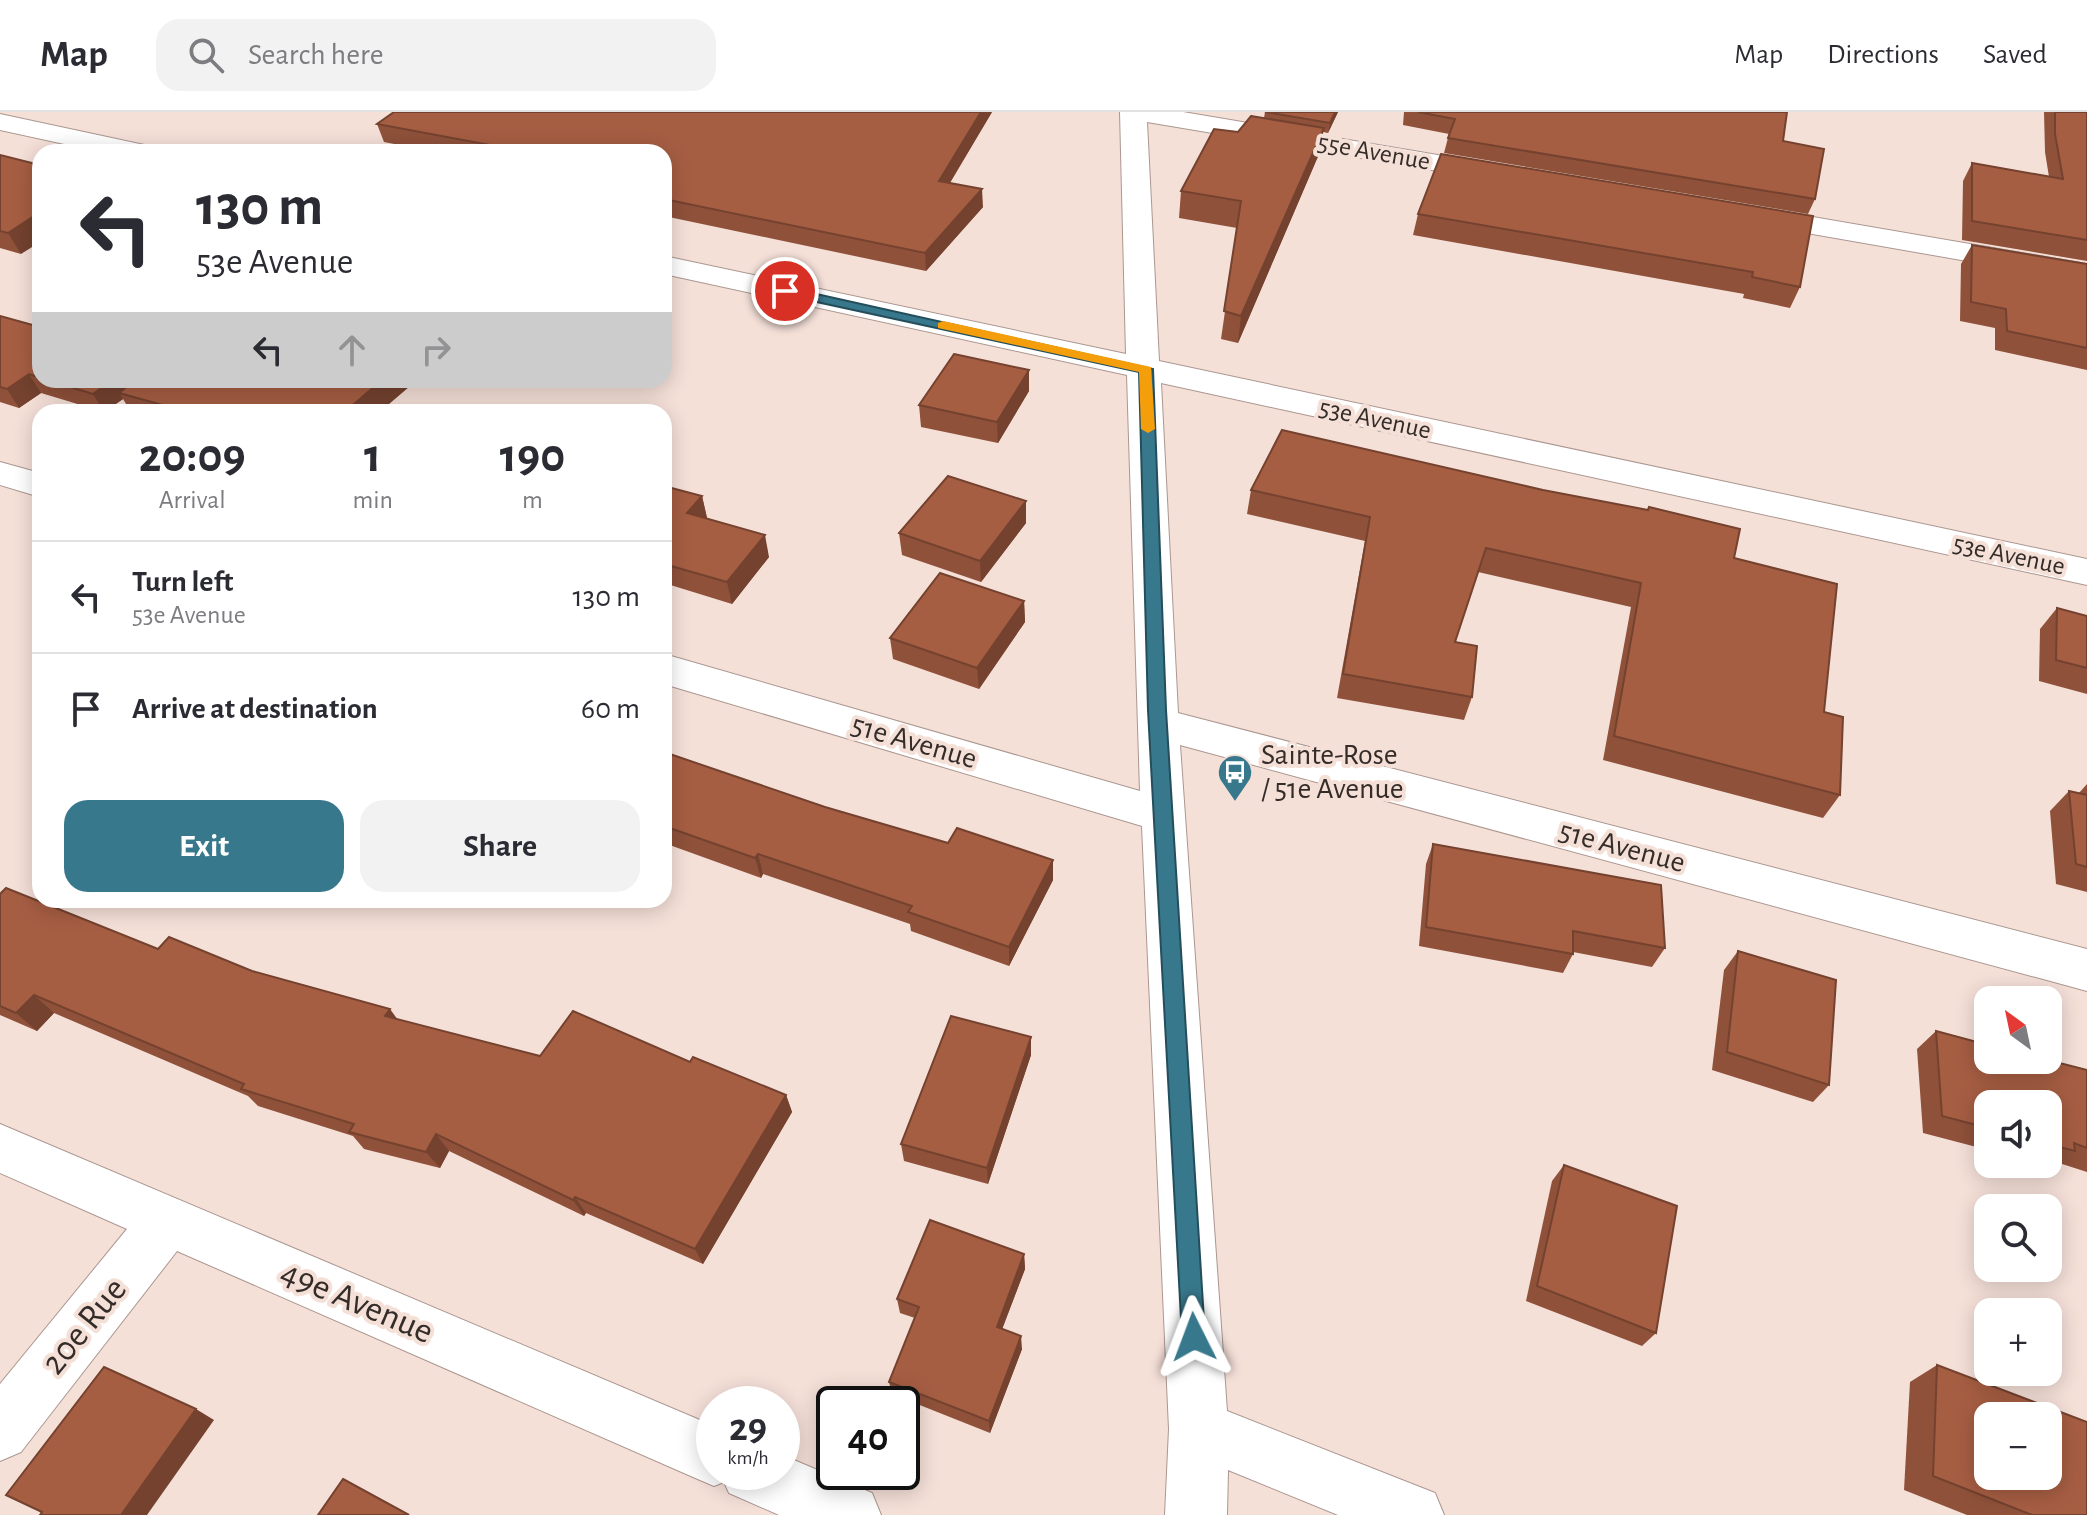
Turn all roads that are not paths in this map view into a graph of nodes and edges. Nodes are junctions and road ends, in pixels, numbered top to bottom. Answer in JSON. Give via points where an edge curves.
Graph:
{"nodes":[{"id":1,"x":1134,"y":112,"type":"edge"},
{"id":2,"x":0,"y":122,"type":"edge"},
{"id":3,"x":102,"y":144,"type":"edge"},
{"id":4,"x":1520,"y":177,"type":"edge"},
{"id":5,"x":1720,"y":211,"type":"edge"},
{"id":6,"x":672,"y":267,"type":"edge"},
{"id":7,"x":2087,"y":273,"type":"edge"},
{"id":8,"x":1146,"y":369,"type":"junction"},
{"id":9,"x":0,"y":473,"type":"edge"},
{"id":10,"x":32,"y":483,"type":"edge"},
{"id":11,"x":2087,"y":572,"type":"edge"},
{"id":12,"x":672,"y":671,"type":"edge"},
{"id":13,"x":1158,"y":723,"type":"junction"},
{"id":14,"x":1163,"y":815,"type":"junction"},
{"id":15,"x":2087,"y":970,"type":"edge"},
{"id":16,"x":0,"y":1148,"type":"edge"},
{"id":17,"x":168,"y":1220,"type":"junction"},
{"id":18,"x":1199,"y":1429,"type":"junction"},
{"id":19,"x":0,"y":1431,"type":"edge"},
{"id":20,"x":696,"y":1448,"type":"edge"},
{"id":21,"x":792,"y":1490,"type":"edge"},
{"id":22,"x":850,"y":1515,"type":"edge"},
{"id":23,"x":1196,"y":1515,"type":"edge"},
{"id":24,"x":1413,"y":1515,"type":"edge"}],
"edges":[{"from":1,"to":4,"type":"street","name":"55e Avenue"},
{"from":1,"to":8,"type":"street"},
{"from":2,"to":3,"type":"street"},
{"from":5,"to":7,"type":"street"},
{"from":6,"to":8,"type":"street","name":"53e Avenue"},
{"from":8,"to":11,"type":"street","name":"53e Avenue"},
{"from":8,"to":13,"type":"street"},
{"from":9,"to":10,"type":"street"},
{"from":12,"to":14,"type":"street","name":"51e Avenue"},
{"from":13,"to":14,"type":"street"},
{"from":13,"to":15,"type":"street","name":"51e Avenue"},
{"from":14,"to":18,"type":"street"},
{"from":16,"to":17,"type":"street","name":"49e Avenue"},
{"from":17,"to":19,"type":"street","name":"20e Rue"},
{"from":17,"to":20,"type":"street","name":"49e Avenue"},
{"from":18,"to":23,"type":"street"},
{"from":18,"to":24,"type":"street"},
{"from":21,"to":22,"type":"street"}]}
